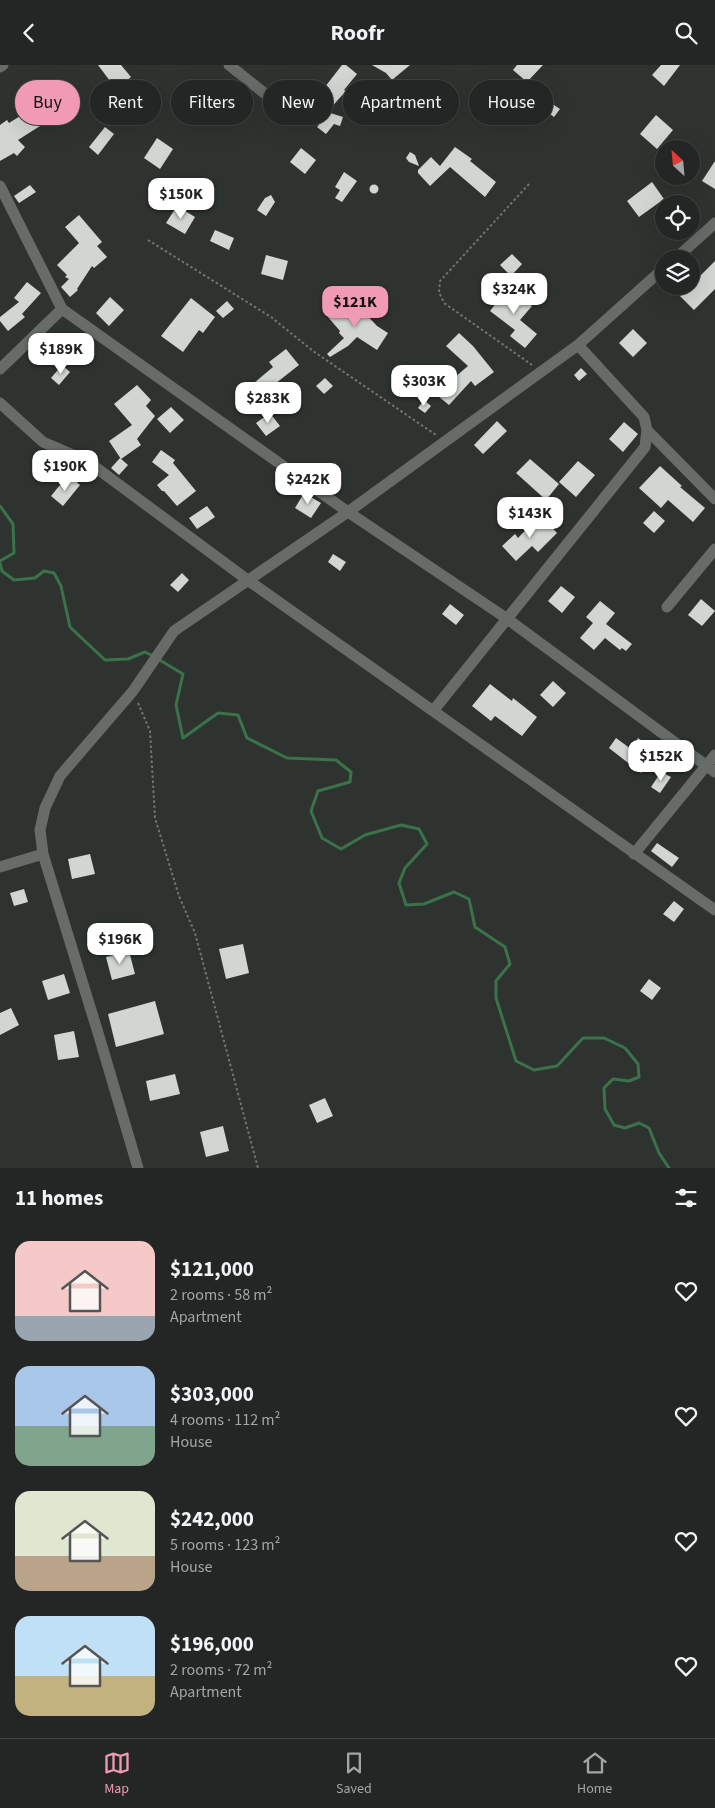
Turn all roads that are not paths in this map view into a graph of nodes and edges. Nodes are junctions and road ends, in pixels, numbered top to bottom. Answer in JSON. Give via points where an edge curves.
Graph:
{"nodes":[{"id":1,"x":3,"y":65,"type":"edge"},
{"id":2,"x":229,"y":65,"type":"edge"},
{"id":3,"x":0,"y":67,"type":"edge"},
{"id":4,"x":263,"y":92,"type":"edge"},
{"id":5,"x":0,"y":186,"type":"edge"},
{"id":6,"x":715,"y":223,"type":"edge"},
{"id":7,"x":685,"y":250,"type":"edge"},
{"id":8,"x":655,"y":277,"type":"edge"},
{"id":9,"x":62,"y":309,"type":"junction"},
{"id":10,"x":578,"y":345,"type":"junction"},
{"id":11,"x":0,"y":369,"type":"edge"},
{"id":12,"x":0,"y":403,"type":"edge"},
{"id":13,"x":647,"y":429,"type":"junction"},
{"id":14,"x":715,"y":499,"type":"edge"},
{"id":15,"x":348,"y":512,"type":"junction"},
{"id":16,"x":715,"y":549,"type":"edge"},
{"id":17,"x":249,"y":581,"type":"junction"},
{"id":18,"x":667,"y":607,"type":"dead end"},
{"id":19,"x":506,"y":618,"type":"junction"},
{"id":20,"x":433,"y":711,"type":"junction"},
{"id":21,"x":715,"y":755,"type":"edge"},
{"id":22,"x":711,"y":769,"type":"edge"},
{"id":23,"x":44,"y":854,"type":"junction"},
{"id":24,"x":634,"y":854,"type":"junction"},
{"id":25,"x":0,"y":867,"type":"edge"},
{"id":26,"x":715,"y":910,"type":"edge"},
{"id":27,"x":138,"y":1168,"type":"edge"}],
"edges":[{"from":1,"to":3,"type":"street"},
{"from":2,"to":4,"type":"street"},
{"from":5,"to":9,"type":"street"},
{"from":6,"to":7,"type":"street"},
{"from":8,"to":10,"type":"street"},
{"from":9,"to":11,"type":"street"},
{"from":9,"to":15,"type":"street"},
{"from":10,"to":13,"type":"street","via":[[644,417]]},
{"from":10,"to":15,"type":"street"},
{"from":12,"to":17,"type":"street","via":[[43,442],[87,461]]},
{"from":13,"to":14,"type":"street"},
{"from":13,"to":19,"type":"street","via":[[645,447]]},
{"from":15,"to":17,"type":"street"},
{"from":15,"to":19,"type":"street"},
{"from":16,"to":18,"type":"street"},
{"from":17,"to":20,"type":"street"},
{"from":17,"to":23,"type":"street","via":[[174,631],[133,691],[60,776],[45,808],[40,830]]},
{"from":19,"to":20,"type":"street"},
{"from":19,"to":22,"type":"street"},
{"from":20,"to":24,"type":"street"},
{"from":21,"to":22,"type":"street"},
{"from":22,"to":24,"type":"street"},
{"from":23,"to":25,"type":"street"},
{"from":23,"to":27,"type":"street"},
{"from":24,"to":26,"type":"street"}]}
